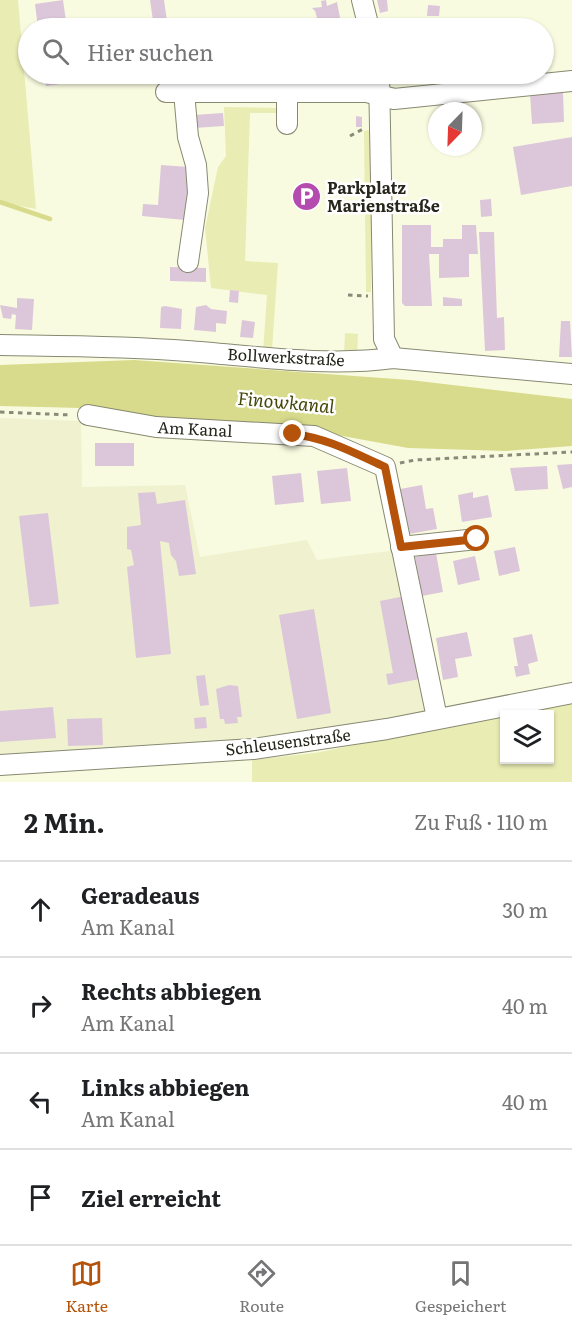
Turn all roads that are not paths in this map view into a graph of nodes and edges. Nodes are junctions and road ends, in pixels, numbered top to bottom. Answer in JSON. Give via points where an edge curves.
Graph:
{"nodes":[{"id":1,"x":362,"y":0,"type":"edge"},
{"id":2,"x":366,"y":18,"type":"edge"},
{"id":3,"x":572,"y":81,"type":"edge"},
{"id":4,"x":554,"y":83,"type":"edge"},
{"id":5,"x":380,"y":84,"type":"edge"},
{"id":6,"x":542,"y":84,"type":"edge"},
{"id":7,"x":287,"y":92,"type":"junction"},
{"id":8,"x":381,"y":96,"type":"junction"},
{"id":9,"x":287,"y":124,"type":"dead end"},
{"id":10,"x":188,"y":262,"type":"dead end"},
{"id":11,"x":0,"y":345,"type":"edge"},
{"id":12,"x":393,"y":358,"type":"junction"},
{"id":13,"x":572,"y":374,"type":"edge"},
{"id":14,"x":88,"y":415,"type":"road end"},
{"id":15,"x":477,"y":539,"type":"dead end"},
{"id":16,"x":401,"y":547,"type":"junction"},
{"id":17,"x":572,"y":693,"type":"edge"},
{"id":18,"x":437,"y":718,"type":"junction"},
{"id":19,"x":0,"y":765,"type":"edge"}],
"edges":[{"from":1,"to":2,"type":"street"},
{"from":3,"to":4,"type":"street"},
{"from":5,"to":8,"type":"street"},
{"from":6,"to":8,"type":"street","via":[[394,99]]},
{"from":7,"to":8,"type":"street","via":[[367,92]]},
{"from":7,"to":9,"type":"street"},
{"from":7,"to":10,"type":"street","via":[[175,92],[196,165],[198,193]]},
{"from":8,"to":12,"type":"street","via":[[384,339]]},
{"from":11,"to":12,"type":"street","name":"Bollwerkstraße","via":[[310,360]]},
{"from":12,"to":13,"type":"street","name":"Bollwerkstraße"},
{"from":14,"to":16,"type":"street","name":"Am Kanal","via":[[156,427],[314,436],[385,467]]},
{"from":15,"to":16,"type":"street"},
{"from":16,"to":18,"type":"street"},
{"from":17,"to":18,"type":"street","name":"Schleusenstraße"},
{"from":18,"to":19,"type":"street","name":"Schleusenstraße","via":[[253,749]]}]}
